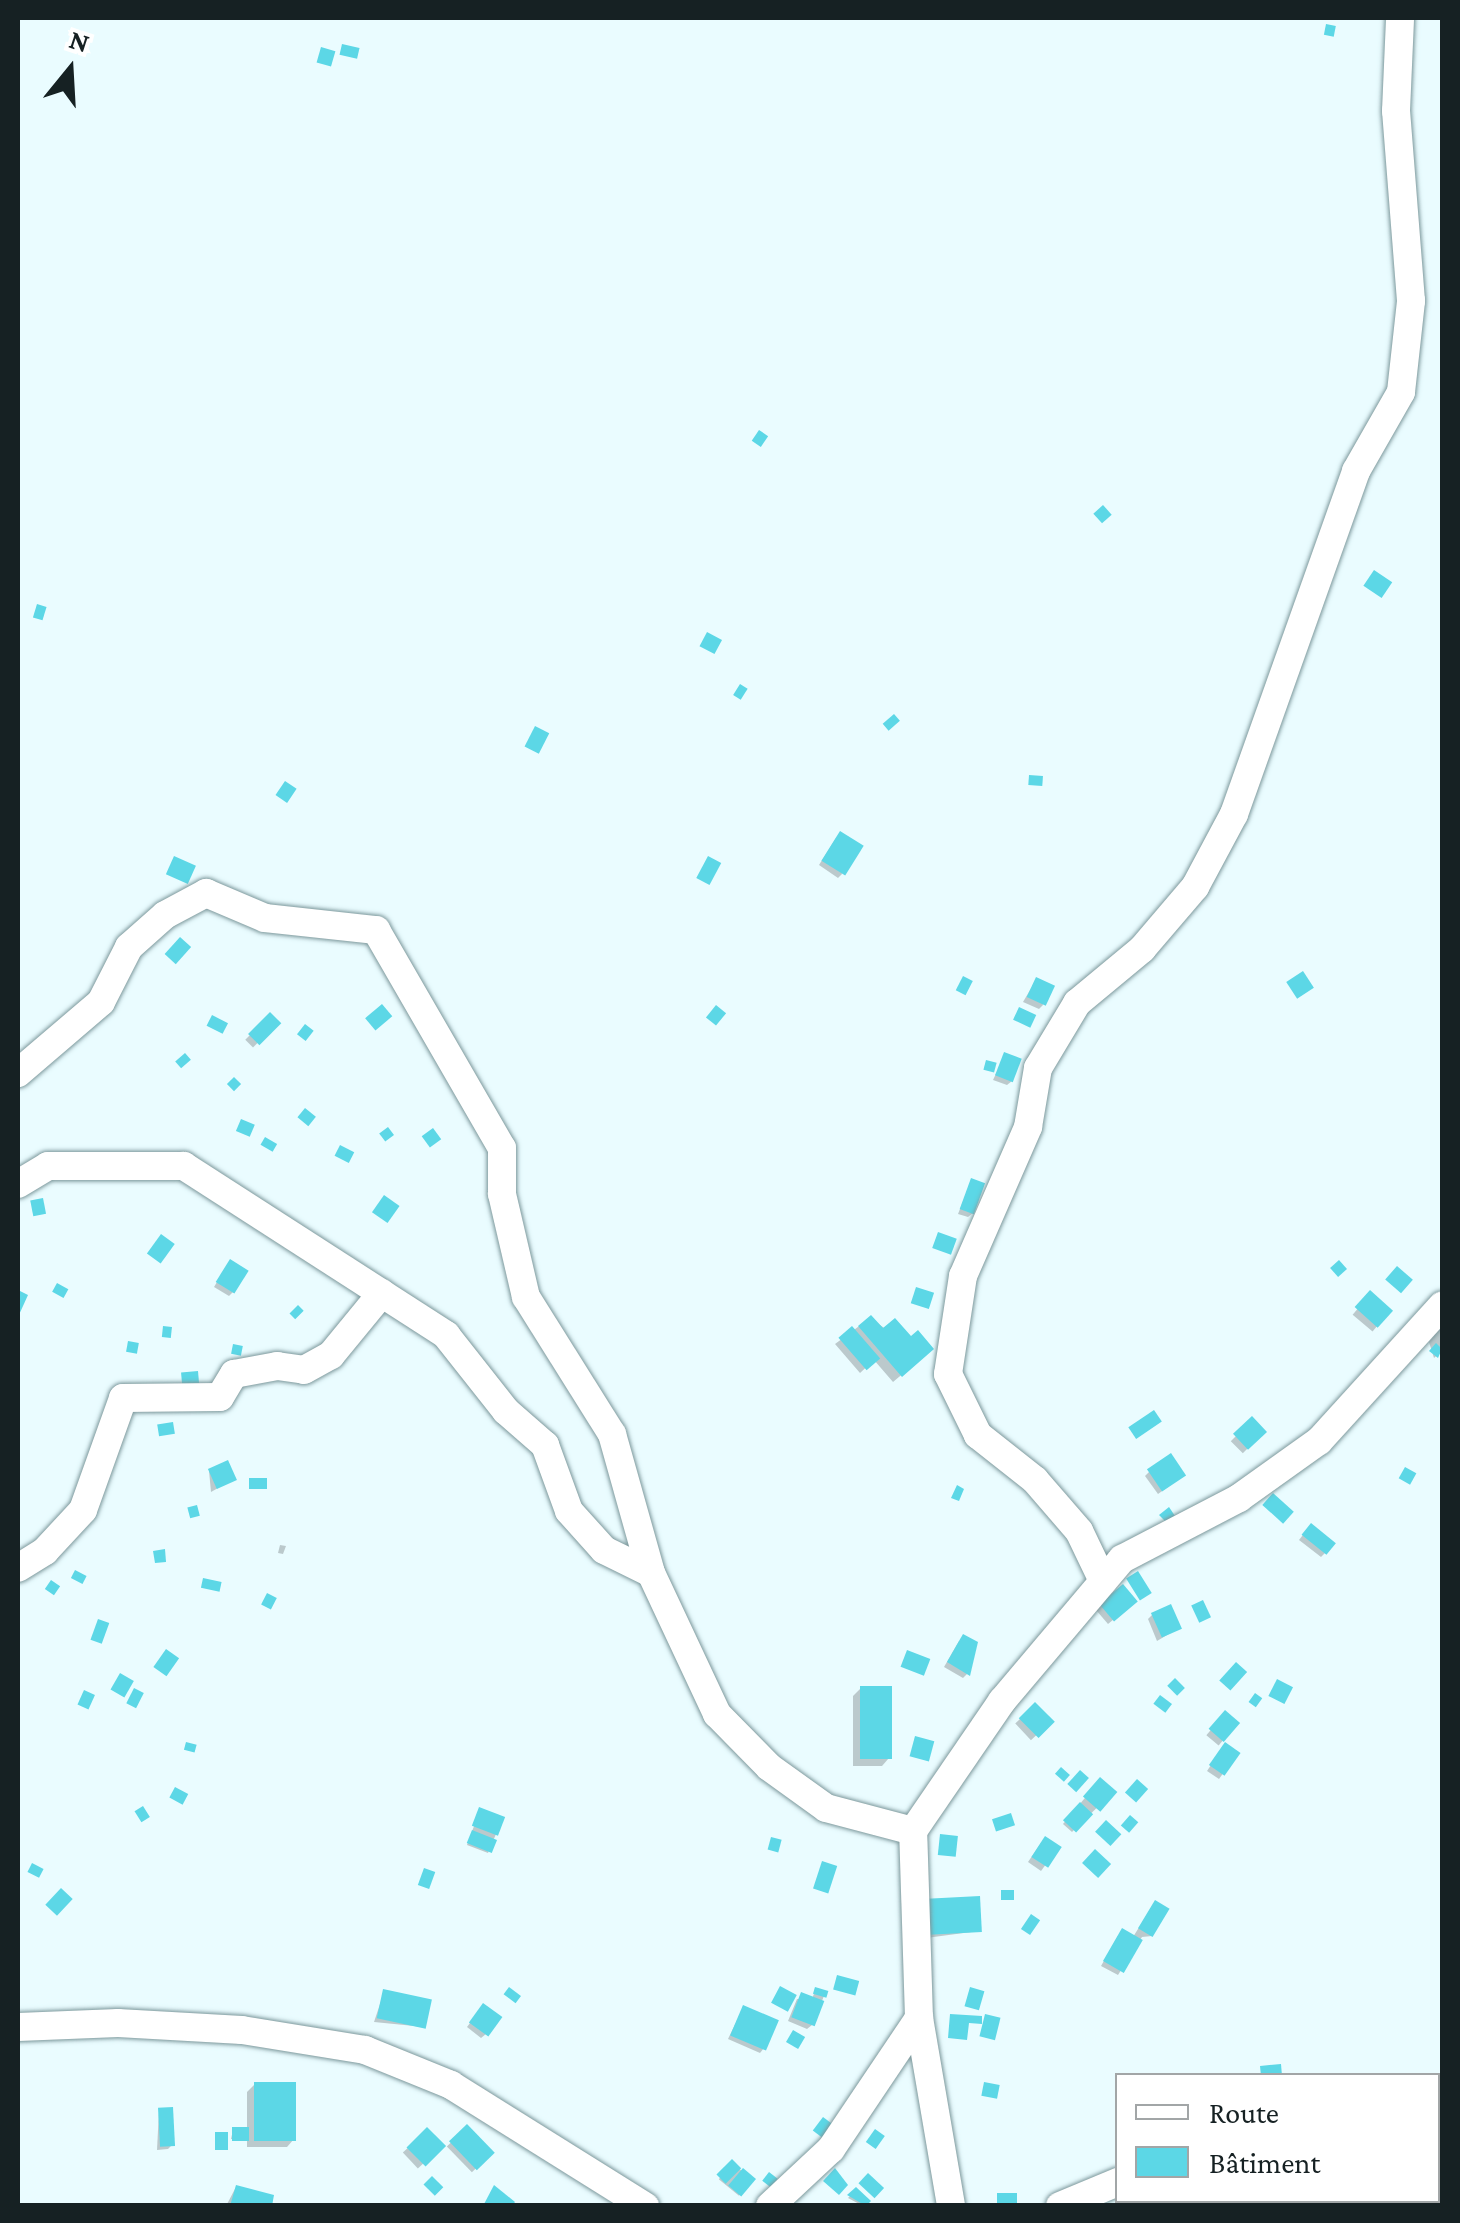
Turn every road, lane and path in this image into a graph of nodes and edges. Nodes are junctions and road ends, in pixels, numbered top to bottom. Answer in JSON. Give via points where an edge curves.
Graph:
{"nodes":[{"id":1,"x":1400,"y":18,"type":"edge"},
{"id":2,"x":18,"y":1072,"type":"edge"},
{"id":3,"x":18,"y":1184,"type":"edge"},
{"id":4,"x":382,"y":1293,"type":"junction"},
{"id":5,"x":1442,"y":1306,"type":"edge"},
{"id":6,"x":18,"y":1568,"type":"edge"},
{"id":7,"x":651,"y":1573,"type":"junction"},
{"id":8,"x":1103,"y":1581,"type":"junction"},
{"id":9,"x":912,"y":1831,"type":"junction"},
{"id":10,"x":918,"y":2018,"type":"junction"},
{"id":11,"x":18,"y":2027,"type":"edge"},
{"id":12,"x":1115,"y":2183,"type":"edge"},
{"id":13,"x":645,"y":2206,"type":"edge"},
{"id":14,"x":770,"y":2206,"type":"edge"},
{"id":15,"x":950,"y":2206,"type":"edge"},
{"id":16,"x":1060,"y":2206,"type":"edge"}],
"edges":[{"from":1,"to":8,"type":"street","via":[[1396,112],[1410,300],[1401,392],[1356,471],[1234,814],[1195,887],[1142,949],[1077,1003],[1038,1068],[1028,1127],[964,1276],[948,1374],[978,1435],[1035,1480],[1079,1531]]},
{"from":2,"to":7,"type":"street","via":[[101,1002],[129,947],[165,915],[206,892],[265,918],[376,930],[502,1148],[505,1210],[526,1297],[612,1434]]},
{"from":3,"to":4,"type":"street","via":[[48,1166],[184,1166]]},
{"from":4,"to":6,"type":"street","via":[[331,1356],[304,1370],[277,1366],[234,1374],[220,1397],[123,1398],[83,1510],[45,1551]]},
{"from":4,"to":7,"type":"street","via":[[446,1335],[506,1411],[545,1445],[569,1510],[604,1550]]},
{"from":5,"to":8,"type":"street","via":[[1319,1441],[1239,1498],[1122,1559]]},
{"from":7,"to":9,"type":"street","via":[[717,1714],[769,1767],[826,1808]]},
{"from":8,"to":9,"type":"street","via":[[1002,1701]]},
{"from":9,"to":10,"type":"street"},
{"from":10,"to":14,"type":"street","via":[[832,2148]]},
{"from":10,"to":15,"type":"street"},
{"from":11,"to":13,"type":"street","via":[[118,2023],[242,2030],[364,2050],[451,2085]]},
{"from":12,"to":16,"type":"street"}]}
